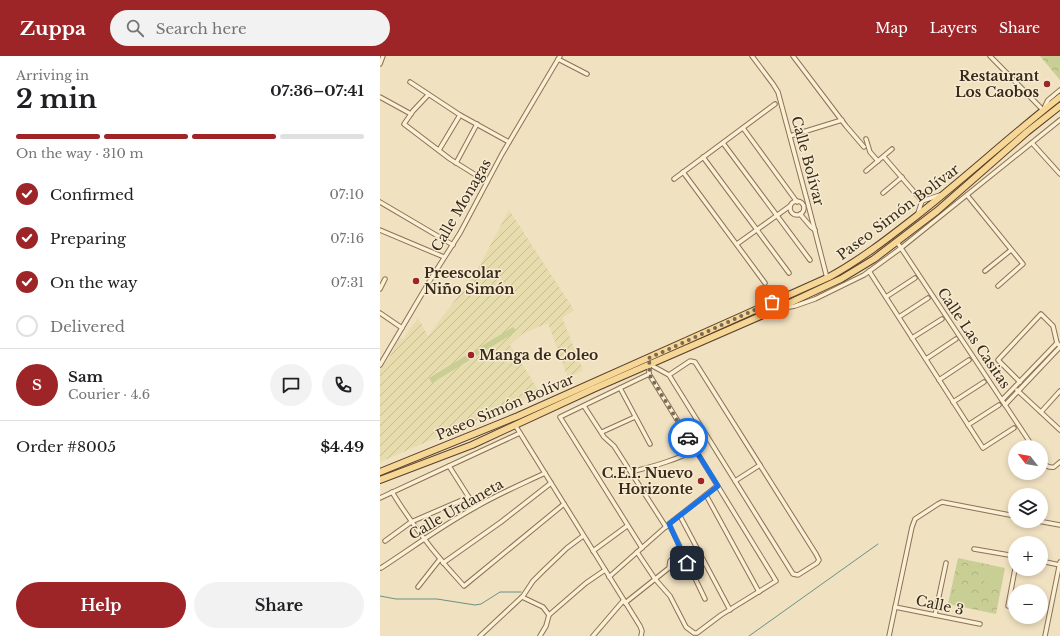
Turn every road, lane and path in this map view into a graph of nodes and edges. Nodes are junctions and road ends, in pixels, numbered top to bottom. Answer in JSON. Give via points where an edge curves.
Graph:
{"nodes":[{"id":1,"x":383,"y":56,"type":"edge"},
{"id":2,"x":752,"y":56,"type":"edge"},
{"id":3,"x":794,"y":56,"type":"edge"},
{"id":4,"x":990,"y":56,"type":"edge"},
{"id":5,"x":559,"y":58,"type":"edge"},
{"id":6,"x":380,"y":64,"type":"edge"},
{"id":7,"x":587,"y":74,"type":"dead end"},
{"id":8,"x":410,"y":82,"type":"dead end"},
{"id":9,"x":1060,"y":90,"type":"edge"},
{"id":10,"x":428,"y":95,"type":"junction"},
{"id":11,"x":380,"y":97,"type":"edge"},
{"id":12,"x":1060,"y":97,"type":"edge"},
{"id":13,"x":775,"y":104,"type":"dead end"},
{"id":14,"x":1060,"y":106,"type":"edge"},
{"id":15,"x":1045,"y":113,"type":"junction"},
{"id":16,"x":411,"y":114,"type":"junction"},
{"id":17,"x":460,"y":115,"type":"junction"},
{"id":18,"x":842,"y":120,"type":"junction"},
{"id":19,"x":1060,"y":120,"type":"edge"},
{"id":20,"x":477,"y":124,"type":"junction"},
{"id":21,"x":743,"y":128,"type":"junction"},
{"id":22,"x":790,"y":136,"type":"junction"},
{"id":23,"x":866,"y":139,"type":"dead end"},
{"id":24,"x":509,"y":142,"type":"junction"},
{"id":25,"x":723,"y":143,"type":"junction"},
{"id":26,"x":1032,"y":143,"type":"junction"},
{"id":27,"x":864,"y":147,"type":"dead end"},
{"id":28,"x":892,"y":149,"type":"dead end"},
{"id":29,"x":439,"y":150,"type":"junction"},
{"id":30,"x":1003,"y":153,"type":"junction"},
{"id":31,"x":884,"y":156,"type":"junction"},
{"id":32,"x":703,"y":158,"type":"junction"},
{"id":33,"x":878,"y":161,"type":"junction"},
{"id":34,"x":1010,"y":161,"type":"junction"},
{"id":35,"x":456,"y":163,"type":"junction"},
{"id":36,"x":866,"y":171,"type":"dead end"},
{"id":37,"x":683,"y":172,"type":"junction"},
{"id":38,"x":1060,"y":174,"type":"edge"},
{"id":39,"x":902,"y":177,"type":"junction"},
{"id":40,"x":674,"y":179,"type":"dead end"},
{"id":41,"x":487,"y":182,"type":"junction"},
{"id":42,"x":883,"y":193,"type":"dead end"},
{"id":43,"x":945,"y":193,"type":"junction"},
{"id":44,"x":966,"y":195,"type":"junction"},
{"id":45,"x":922,"y":201,"type":"junction"},
{"id":46,"x":380,"y":202,"type":"edge"},
{"id":47,"x":797,"y":202,"type":"junction"},
{"id":48,"x":790,"y":206,"type":"junction"},
{"id":49,"x":800,"y":214,"type":"junction"},
{"id":50,"x":917,"y":216,"type":"junction"},
{"id":51,"x":380,"y":230,"type":"edge"},
{"id":52,"x":815,"y":230,"type":"junction"},
{"id":53,"x":896,"y":242,"type":"junction"},
{"id":54,"x":452,"y":244,"type":"junction"},
{"id":55,"x":737,"y":244,"type":"junction"},
{"id":56,"x":901,"y":248,"type":"junction"},
{"id":57,"x":1011,"y":250,"type":"junction"},
{"id":58,"x":444,"y":257,"type":"junction"},
{"id":59,"x":810,"y":260,"type":"dead end"},
{"id":60,"x":869,"y":271,"type":"junction"},
{"id":61,"x":985,"y":271,"type":"dead end"},
{"id":62,"x":789,"y":273,"type":"dead end"},
{"id":63,"x":827,"y":278,"type":"junction"},
{"id":64,"x":915,"y":278,"type":"dead end"},
{"id":65,"x":385,"y":280,"type":"dead end"},
{"id":66,"x":765,"y":283,"type":"dead end"},
{"id":67,"x":829,"y":286,"type":"junction"},
{"id":68,"x":998,"y":286,"type":"dead end"},
{"id":69,"x":380,"y":289,"type":"edge"},
{"id":70,"x":886,"y":297,"type":"junction"},
{"id":71,"x":928,"y":298,"type":"dead end"},
{"id":72,"x":779,"y":308,"type":"junction"},
{"id":73,"x":380,"y":313,"type":"edge"},
{"id":74,"x":899,"y":317,"type":"junction"},
{"id":75,"x":942,"y":319,"type":"dead end"},
{"id":76,"x":402,"y":328,"type":"junction"},
{"id":77,"x":912,"y":338,"type":"junction"},
{"id":78,"x":956,"y":339,"type":"dead end"},
{"id":79,"x":1059,"y":345,"type":"edge"},
{"id":80,"x":926,"y":359,"type":"junction"},
{"id":81,"x":969,"y":360,"type":"dead end"},
{"id":82,"x":648,"y":361,"type":"junction"},
{"id":83,"x":380,"y":365,"type":"edge"},
{"id":84,"x":649,"y":374,"type":"junction"},
{"id":85,"x":668,"y":375,"type":"junction"},
{"id":86,"x":939,"y":380,"type":"junction"},
{"id":87,"x":984,"y":382,"type":"dead end"},
{"id":88,"x":1020,"y":382,"type":"junction"},
{"id":89,"x":620,"y":388,"type":"junction"},
{"id":90,"x":1014,"y":388,"type":"junction"},
{"id":91,"x":1018,"y":391,"type":"junction"},
{"id":92,"x":1060,"y":391,"type":"edge"},
{"id":93,"x":1002,"y":400,"type":"junction"},
{"id":94,"x":953,"y":402,"type":"junction"},
{"id":95,"x":999,"y":405,"type":"dead end"},
{"id":96,"x":1005,"y":405,"type":"junction"},
{"id":97,"x":584,"y":406,"type":"junction"},
{"id":98,"x":1041,"y":412,"type":"junction"},
{"id":99,"x":635,"y":417,"type":"junction"},
{"id":100,"x":515,"y":425,"type":"junction"},
{"id":101,"x":968,"y":425,"type":"junction"},
{"id":102,"x":1014,"y":428,"type":"dead end"},
{"id":103,"x":1060,"y":430,"type":"edge"},
{"id":104,"x":602,"y":432,"type":"junction"},
{"id":105,"x":520,"y":433,"type":"junction"},
{"id":106,"x":1028,"y":440,"type":"edge"},
{"id":107,"x":650,"y":444,"type":"dead end"},
{"id":108,"x":695,"y":450,"type":"junction"},
{"id":109,"x":1060,"y":462,"type":"edge"},
{"id":110,"x":760,"y":465,"type":"junction"},
{"id":111,"x":449,"y":466,"type":"junction"},
{"id":112,"x":1048,"y":467,"type":"edge"},
{"id":113,"x":380,"y":472,"type":"edge"},
{"id":114,"x":631,"y":472,"type":"junction"},
{"id":115,"x":545,"y":473,"type":"junction"},
{"id":116,"x":380,"y":480,"type":"edge"},
{"id":117,"x":735,"y":481,"type":"junction"},
{"id":118,"x":551,"y":483,"type":"junction"},
{"id":119,"x":718,"y":486,"type":"junction"},
{"id":120,"x":392,"y":492,"type":"junction"},
{"id":121,"x":706,"y":495,"type":"junction"},
{"id":122,"x":469,"y":497,"type":"junction"},
{"id":123,"x":380,"y":498,"type":"edge"},
{"id":124,"x":564,"y":504,"type":"junction"},
{"id":125,"x":475,"y":507,"type":"junction"},
{"id":126,"x":1008,"y":515,"type":"edge"},
{"id":127,"x":680,"y":516,"type":"junction"},
{"id":128,"x":411,"y":522,"type":"junction"},
{"id":129,"x":1048,"y":523,"type":"edge"},
{"id":130,"x":1060,"y":525,"type":"edge"},
{"id":131,"x":627,"y":526,"type":"junction"},
{"id":132,"x":668,"y":526,"type":"junction"},
{"id":133,"x":583,"y":536,"type":"junction"},
{"id":134,"x":424,"y":539,"type":"junction"},
{"id":135,"x":385,"y":541,"type":"dead end"},
{"id":136,"x":642,"y":548,"type":"junction"},
{"id":137,"x":974,"y":548,"type":"dead end"},
{"id":138,"x":593,"y":551,"type":"junction"},
{"id":139,"x":681,"y":551,"type":"junction"},
{"id":140,"x":637,"y":552,"type":"junction"},
{"id":141,"x":1008,"y":555,"type":"edge"},
{"id":142,"x":440,"y":559,"type":"junction"},
{"id":143,"x":1048,"y":562,"type":"edge"},
{"id":144,"x":443,"y":563,"type":"junction"},
{"id":145,"x":946,"y":563,"type":"dead end"},
{"id":146,"x":1060,"y":564,"type":"edge"},
{"id":147,"x":381,"y":568,"type":"dead end"},
{"id":148,"x":605,"y":570,"type":"junction"},
{"id":149,"x":609,"y":577,"type":"junction"},
{"id":150,"x":655,"y":579,"type":"junction"},
{"id":151,"x":418,"y":587,"type":"dead end"},
{"id":152,"x":1055,"y":587,"type":"junction"},
{"id":153,"x":1060,"y":591,"type":"edge"},
{"id":154,"x":759,"y":592,"type":"junction"},
{"id":155,"x":522,"y":597,"type":"junction"},
{"id":156,"x":705,"y":599,"type":"dead end"},
{"id":157,"x":624,"y":602,"type":"junction"},
{"id":158,"x":895,"y":607,"type":"junction"},
{"id":159,"x":730,"y":610,"type":"junction"},
{"id":160,"x":549,"y":615,"type":"junction"},
{"id":161,"x":935,"y":615,"type":"junction"},
{"id":162,"x":980,"y":624,"type":"dead end"},
{"id":163,"x":642,"y":635,"type":"edge"},
{"id":164,"x":480,"y":636,"type":"edge"},
{"id":165,"x":540,"y":636,"type":"edge"},
{"id":166,"x":593,"y":636,"type":"edge"},
{"id":167,"x":889,"y":636,"type":"edge"},
{"id":168,"x":1045,"y":636,"type":"edge"}],
"edges":[{"from":1,"to":6,"type":"street"},
{"from":2,"to":22,"type":"street","name":"Calle Bolívar","via":[[778,92]]},
{"from":3,"to":18,"type":"street"},
{"from":4,"to":15,"type":"street"},
{"from":5,"to":7,"type":"street"},
{"from":5,"to":24,"type":"street","name":"Calle Monagas"},
{"from":8,"to":10,"type":"street"},
{"from":9,"to":15,"type":"street","name":"Paseo Simón Bolívar","via":[[1050,98]]},
{"from":10,"to":16,"type":"street"},
{"from":10,"to":17,"type":"street"},
{"from":11,"to":16,"type":"street"},
{"from":12,"to":15,"type":"main road","name":"Paseo Simón Bolívar"},
{"from":13,"to":21,"type":"street"},
{"from":14,"to":15,"type":"main road","name":"Paseo Simón Bolívar"},
{"from":15,"to":30,"type":"main road","name":"Paseo Simón Bolívar"},
{"from":15,"to":43,"type":"main road","name":"Paseo Simón Bolívar","via":[[1014,134]]},
{"from":16,"to":29,"type":"street","via":[[404,124]]},
{"from":17,"to":20,"type":"street"},
{"from":17,"to":29,"type":"street"},
{"from":18,"to":22,"type":"street"},
{"from":18,"to":27,"type":"street"},
{"from":19,"to":26,"type":"street","name":"Paseo Simón Bolívar"},
{"from":20,"to":24,"type":"street"},
{"from":20,"to":35,"type":"street"},
{"from":21,"to":25,"type":"street"},
{"from":21,"to":47,"type":"street"},
{"from":22,"to":52,"type":"street","name":"Calle Bolívar"},
{"from":23,"to":33,"type":"street","via":[[870,152]]},
{"from":24,"to":41,"type":"street","name":"Calle Monagas"},
{"from":25,"to":32,"type":"street"},
{"from":25,"to":59,"type":"street"},
{"from":26,"to":34,"type":"street","name":"Paseo Simón Bolívar"},
{"from":26,"to":38,"type":"street"},
{"from":28,"to":31,"type":"street"},
{"from":29,"to":35,"type":"street"},
{"from":30,"to":34,"type":"street"},
{"from":30,"to":53,"type":"main road","name":"Paseo Simón Bolívar","via":[[937,211]]},
{"from":31,"to":33,"type":"street"},
{"from":31,"to":39,"type":"street"},
{"from":32,"to":37,"type":"street"},
{"from":32,"to":62,"type":"street"},
{"from":33,"to":36,"type":"street"},
{"from":34,"to":44,"type":"street","name":"Paseo Simón Bolívar"},
{"from":35,"to":41,"type":"street"},
{"from":37,"to":40,"type":"street"},
{"from":37,"to":55,"type":"street"},
{"from":39,"to":42,"type":"street"},
{"from":39,"to":45,"type":"street"},
{"from":41,"to":54,"type":"street","name":"Calle Monagas"},
{"from":43,"to":45,"type":"street"},
{"from":43,"to":50,"type":"main road","name":"Paseo Simón Bolívar"},
{"from":44,"to":56,"type":"street","name":"Paseo Simón Bolívar"},
{"from":44,"to":57,"type":"street"},
{"from":45,"to":50,"type":"street"},
{"from":46,"to":54,"type":"street"},
{"from":47,"to":48,"type":"street"},
{"from":47,"to":49,"type":"street","via":[[803,207]]},
{"from":48,"to":49,"type":"street","via":[[793,213]]},
{"from":48,"to":55,"type":"street"},
{"from":49,"to":52,"type":"street"},
{"from":50,"to":63,"type":"main road","name":"Paseo Simón Bolívar","via":[[858,261]]},
{"from":51,"to":58,"type":"street"},
{"from":52,"to":63,"type":"street","name":"Calle Bolívar"},
{"from":53,"to":56,"type":"street","name":"Calle Las Casitas"},
{"from":53,"to":67,"type":"main road","name":"Paseo Simón Bolívar","via":[[864,266]]},
{"from":54,"to":58,"type":"street","name":"Calle Monagas"},
{"from":55,"to":66,"type":"street"},
{"from":56,"to":60,"type":"street","name":"Paseo Simón Bolívar"},
{"from":56,"to":93,"type":"street","name":"Calle Las Casitas"},
{"from":57,"to":61,"type":"street"},
{"from":57,"to":68,"type":"street","via":[[1023,264]]},
{"from":58,"to":76,"type":"street","name":"Calle Monagas"},
{"from":60,"to":70,"type":"street"},
{"from":60,"to":72,"type":"street","name":"Paseo Simón Bolívar","via":[[815,299]]},
{"from":63,"to":67,"type":"main road"},
{"from":63,"to":82,"type":"main road","name":"Paseo Simón Bolívar"},
{"from":64,"to":70,"type":"street"},
{"from":65,"to":69,"type":"street"},
{"from":67,"to":72,"type":"main road","name":"Paseo Simón Bolívar"},
{"from":70,"to":74,"type":"street"},
{"from":71,"to":74,"type":"street"},
{"from":72,"to":82,"type":"main road","name":"Paseo Simón Bolívar"},
{"from":73,"to":76,"type":"street"},
{"from":74,"to":77,"type":"street"},
{"from":75,"to":77,"type":"street"},
{"from":76,"to":83,"type":"street","name":"Calle Monagas"},
{"from":77,"to":80,"type":"street"},
{"from":78,"to":80,"type":"street"},
{"from":79,"to":88,"type":"street"},
{"from":79,"to":88,"type":"street","via":[[1053,326],[1041,314],[998,360]]},
{"from":79,"to":91,"type":"street"},
{"from":80,"to":86,"type":"street"},
{"from":81,"to":86,"type":"street"},
{"from":82,"to":84,"type":"street"},
{"from":82,"to":85,"type":"street"},
{"from":82,"to":100,"type":"main road","name":"Paseo Simón Bolívar"},
{"from":82,"to":113,"type":"main road","name":"Paseo Simón Bolívar"},
{"from":84,"to":89,"type":"street"},
{"from":84,"to":108,"type":"street"},
{"from":85,"to":110,"type":"street","via":[[690,361],[695,362]]},
{"from":85,"to":117,"type":"street"},
{"from":86,"to":94,"type":"street"},
{"from":87,"to":94,"type":"street"},
{"from":88,"to":90,"type":"street"},
{"from":89,"to":97,"type":"street"},
{"from":89,"to":99,"type":"street"},
{"from":90,"to":91,"type":"street"},
{"from":90,"to":93,"type":"street"},
{"from":91,"to":96,"type":"street"},
{"from":91,"to":98,"type":"street"},
{"from":92,"to":98,"type":"street"},
{"from":93,"to":96,"type":"street","name":"Calle Las Casitas"},
{"from":94,"to":101,"type":"street"},
{"from":95,"to":101,"type":"street"},
{"from":96,"to":106,"type":"street","name":"Calle Las Casitas"},
{"from":97,"to":104,"type":"street"},
{"from":97,"to":131,"type":"street","via":[[560,417]]},
{"from":98,"to":103,"type":"street"},
{"from":99,"to":104,"type":"street"},
{"from":99,"to":107,"type":"street"},
{"from":100,"to":105,"type":"street"},
{"from":100,"to":116,"type":"main road","name":"Paseo Simón Bolívar","via":[[459,451]]},
{"from":101,"to":102,"type":"street","via":[[983,448]]},
{"from":104,"to":114,"type":"street"},
{"from":105,"to":111,"type":"street"},
{"from":105,"to":115,"type":"street"},
{"from":108,"to":114,"type":"street","via":[[666,463]]},
{"from":108,"to":119,"type":"street"},
{"from":109,"to":112,"type":"street","via":[[1054,468]]},
{"from":110,"to":117,"type":"street"},
{"from":110,"to":117,"type":"street","via":[[818,558],[818,562],[805,571],[798,575],[793,574]]},
{"from":111,"to":120,"type":"street"},
{"from":111,"to":122,"type":"street"},
{"from":114,"to":132,"type":"street"},
{"from":115,"to":118,"type":"street"},
{"from":115,"to":125,"type":"street","name":"Calle Urdaneta"},
{"from":118,"to":124,"type":"street"},
{"from":118,"to":144,"type":"street"},
{"from":119,"to":121,"type":"street"},
{"from":119,"to":154,"type":"street","via":[[776,581]]},
{"from":120,"to":123,"type":"street"},
{"from":120,"to":128,"type":"street"},
{"from":121,"to":127,"type":"street"},
{"from":121,"to":154,"type":"street"},
{"from":122,"to":125,"type":"street"},
{"from":122,"to":128,"type":"street"},
{"from":124,"to":133,"type":"street"},
{"from":124,"to":144,"type":"street","via":[[464,586]]},
{"from":125,"to":134,"type":"street","name":"Calle Urdaneta"},
{"from":126,"to":158,"type":"street","via":[[941,502],[916,518],[912,524]]},
{"from":127,"to":132,"type":"street"},
{"from":127,"to":159,"type":"street"},
{"from":128,"to":134,"type":"street"},
{"from":128,"to":135,"type":"street"},
{"from":129,"to":130,"type":"street"},
{"from":131,"to":136,"type":"street"},
{"from":131,"to":138,"type":"street"},
{"from":132,"to":136,"type":"street"},
{"from":132,"to":139,"type":"street"},
{"from":133,"to":138,"type":"street"},
{"from":133,"to":155,"type":"street","via":[[533,580]]},
{"from":134,"to":142,"type":"street"},
{"from":134,"to":147,"type":"street","name":"Calle Urdaneta"},
{"from":136,"to":140,"type":"street"},
{"from":137,"to":141,"type":"street"},
{"from":138,"to":148,"type":"street"},
{"from":139,"to":150,"type":"street","via":[[670,561],[669,568]]},
{"from":139,"to":156,"type":"street"},
{"from":140,"to":149,"type":"street"},
{"from":140,"to":150,"type":"street"},
{"from":142,"to":144,"type":"street"},
{"from":142,"to":151,"type":"street"},
{"from":143,"to":146,"type":"street"},
{"from":145,"to":161,"type":"street"},
{"from":146,"to":152,"type":"street"},
{"from":148,"to":149,"type":"street"},
{"from":148,"to":160,"type":"street"},
{"from":149,"to":157,"type":"street"},
{"from":150,"to":157,"type":"street"},
{"from":150,"to":159,"type":"street","via":[[670,596],[686,627],[692,633],[697,633]]},
{"from":152,"to":153,"type":"street"},
{"from":152,"to":168,"type":"street"},
{"from":154,"to":159,"type":"street"},
{"from":155,"to":160,"type":"street","via":[[542,607]]},
{"from":155,"to":164,"type":"street"},
{"from":157,"to":163,"type":"street","via":[[640,626]]},
{"from":157,"to":166,"type":"street"},
{"from":158,"to":161,"type":"street","name":"Calle 3"},
{"from":158,"to":167,"type":"street"},
{"from":160,"to":165,"type":"street"},
{"from":161,"to":162,"type":"street","name":"Calle 3"}]}
